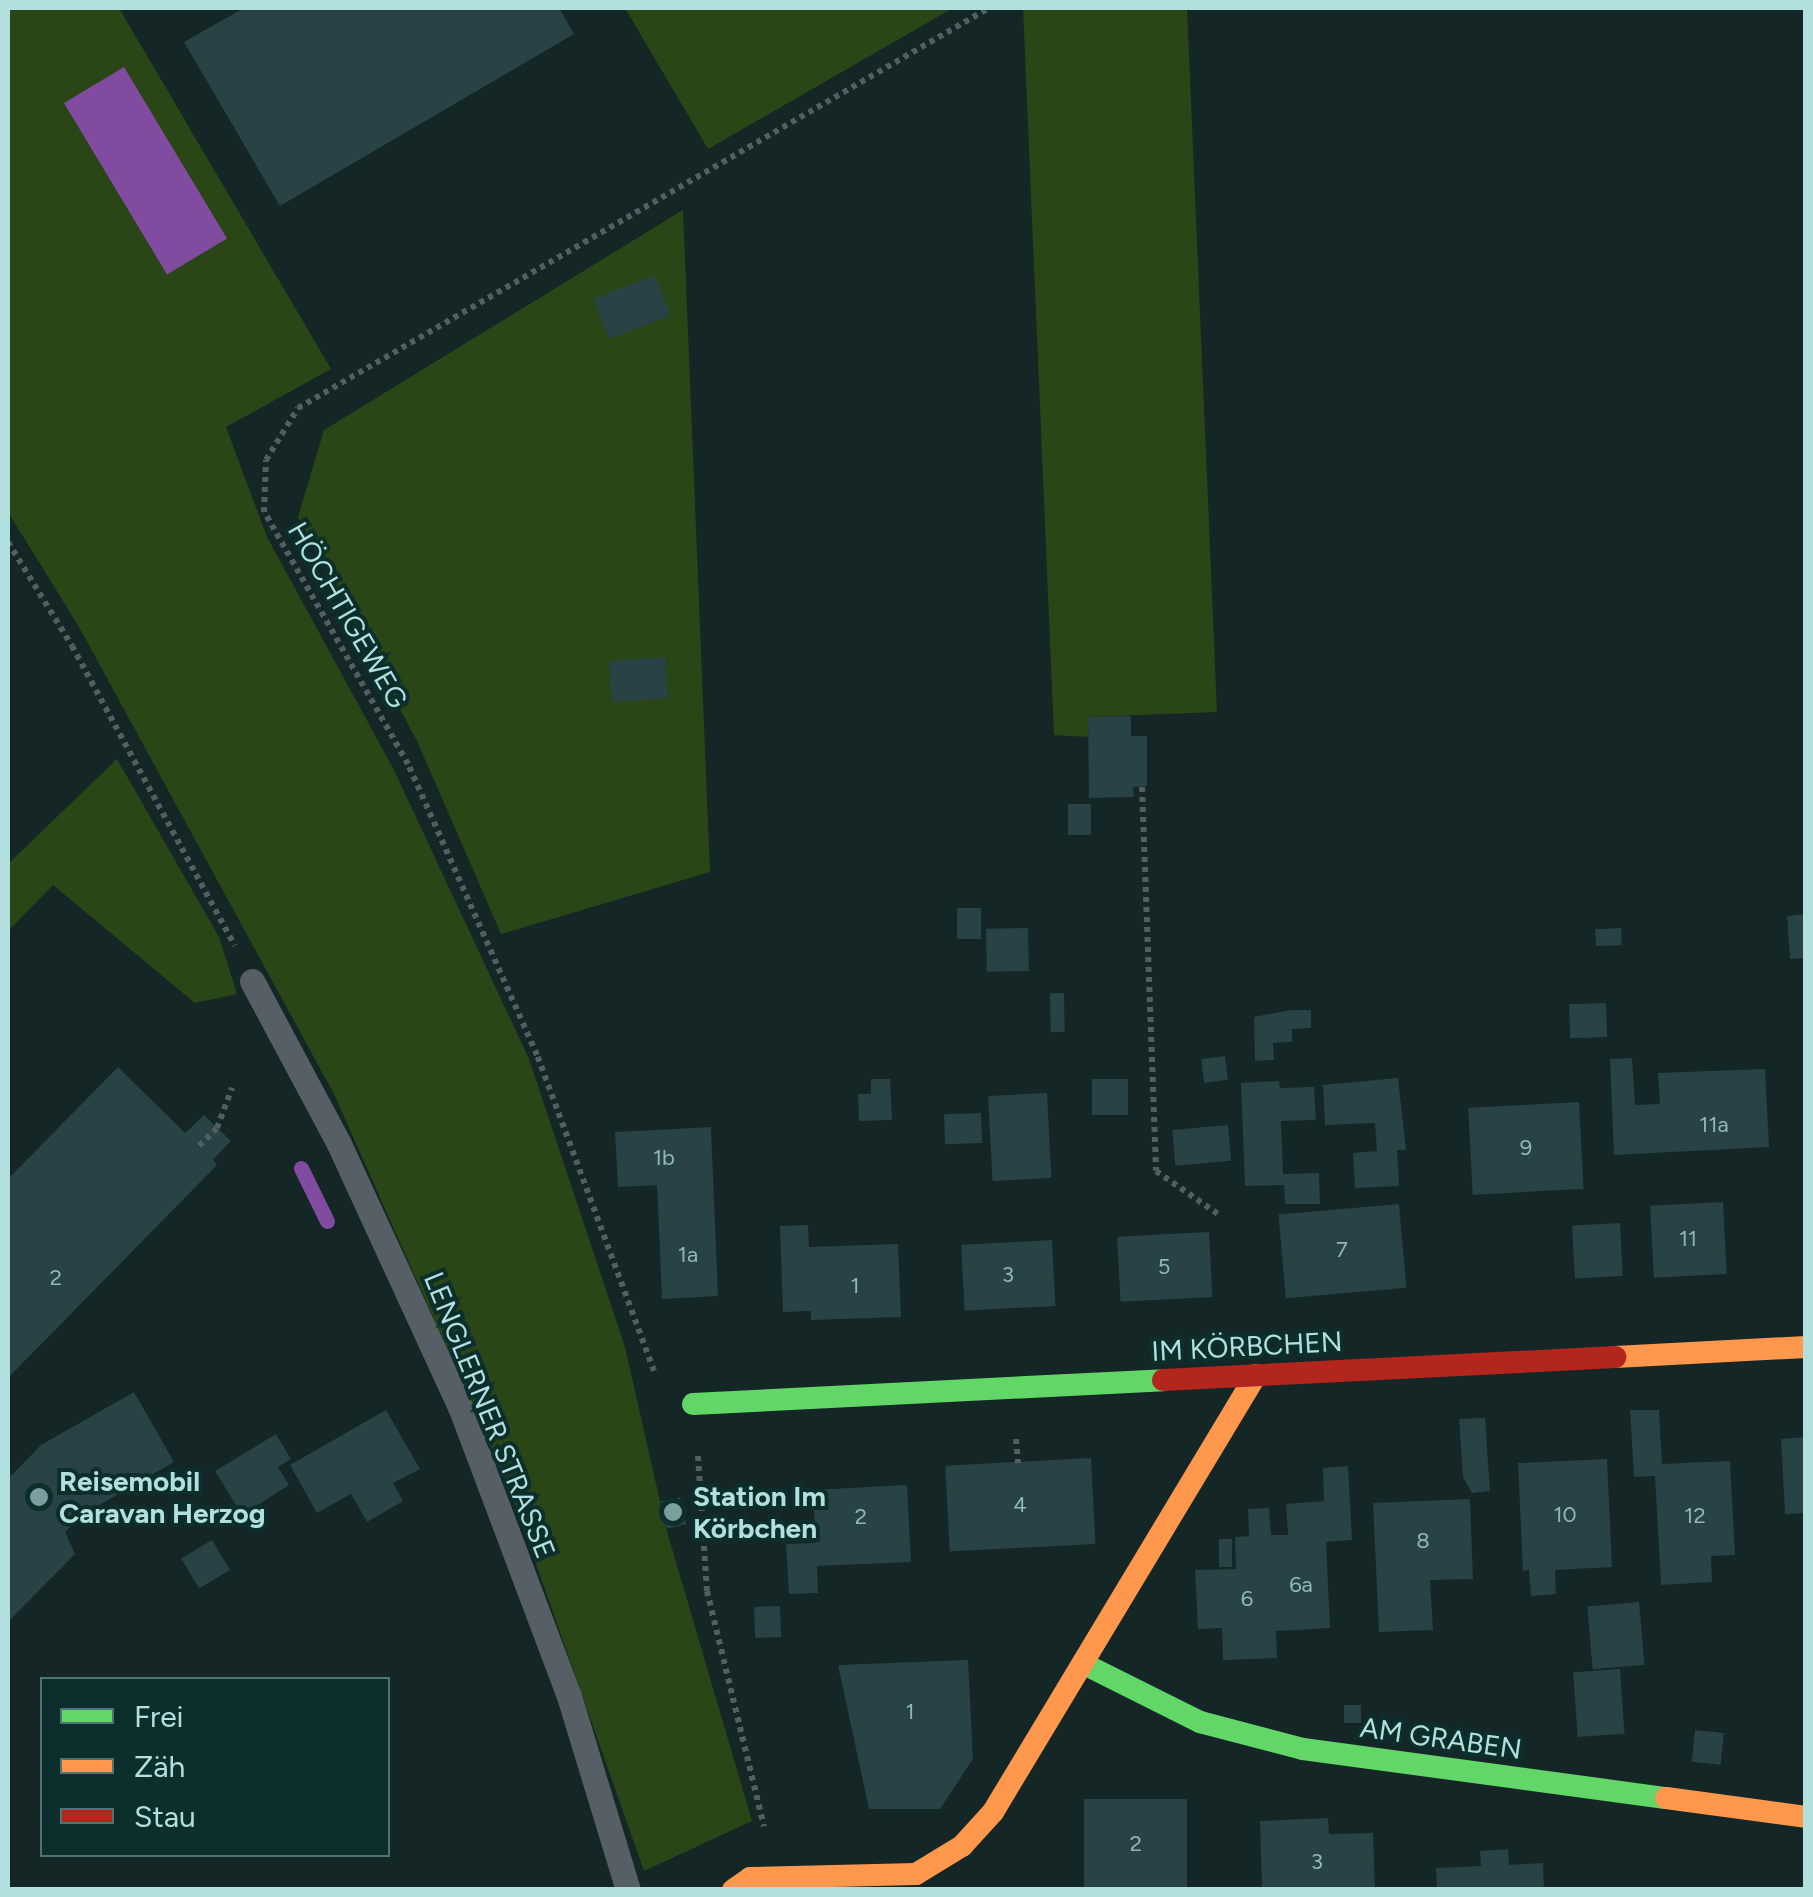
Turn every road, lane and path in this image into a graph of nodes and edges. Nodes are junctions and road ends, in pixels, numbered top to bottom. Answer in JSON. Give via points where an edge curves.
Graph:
{"nodes":[{"id":1,"x":989,"y":8,"type":"edge"},
{"id":2,"x":8,"y":542,"type":"edge"},
{"id":3,"x":1142,"y":787,"type":"dead end"},
{"id":4,"x":252,"y":982,"type":"joint"},
{"id":5,"x":232,"y":1088,"type":"dead end"},
{"id":6,"x":199,"y":1146,"type":"dead end"},
{"id":7,"x":1218,"y":1214,"type":"dead end"},
{"id":8,"x":1806,"y":1347,"type":"edge"},
{"id":9,"x":1256,"y":1375,"type":"junction"},
{"id":10,"x":692,"y":1404,"type":"junction"},
{"id":11,"x":1084,"y":1664,"type":"junction"},
{"id":12,"x":1806,"y":1817,"type":"edge"},
{"id":13,"x":777,"y":1876,"type":"junction"},
{"id":14,"x":628,"y":1890,"type":"edge"},
{"id":15,"x":733,"y":1890,"type":"edge"}],
"edges":[{"from":1,"to":10,"type":"path","name":"HÖCHTIGEWEG","via":[[298,408],[266,460],[264,512],[408,764],[537,1055],[652,1369]]},
{"from":2,"to":4,"type":"path","via":[[174,828]]},
{"from":3,"to":7,"type":"path","via":[[1156,1171]]},
{"from":4,"to":14,"type":"lane","name":"LENGLERNER STRASSE","via":[[340,1144],[460,1408],[569,1696]]},
{"from":5,"to":6,"type":"path","via":[[217,1128]]},
{"from":8,"to":9,"type":"street","name":"IM KÖRBCHEN"},
{"from":9,"to":10,"type":"street","name":"IM KÖRBCHEN"},
{"from":9,"to":11,"type":"street"},
{"from":10,"to":13,"type":"path","via":[[707,1591]]},
{"from":11,"to":12,"type":"street","name":"AM GRABEN","via":[[1200,1722],[1303,1748]]},
{"from":11,"to":13,"type":"street","via":[[993,1812],[942,1863],[916,1874]]},
{"from":13,"to":15,"type":"street","via":[[750,1878]]}]}
